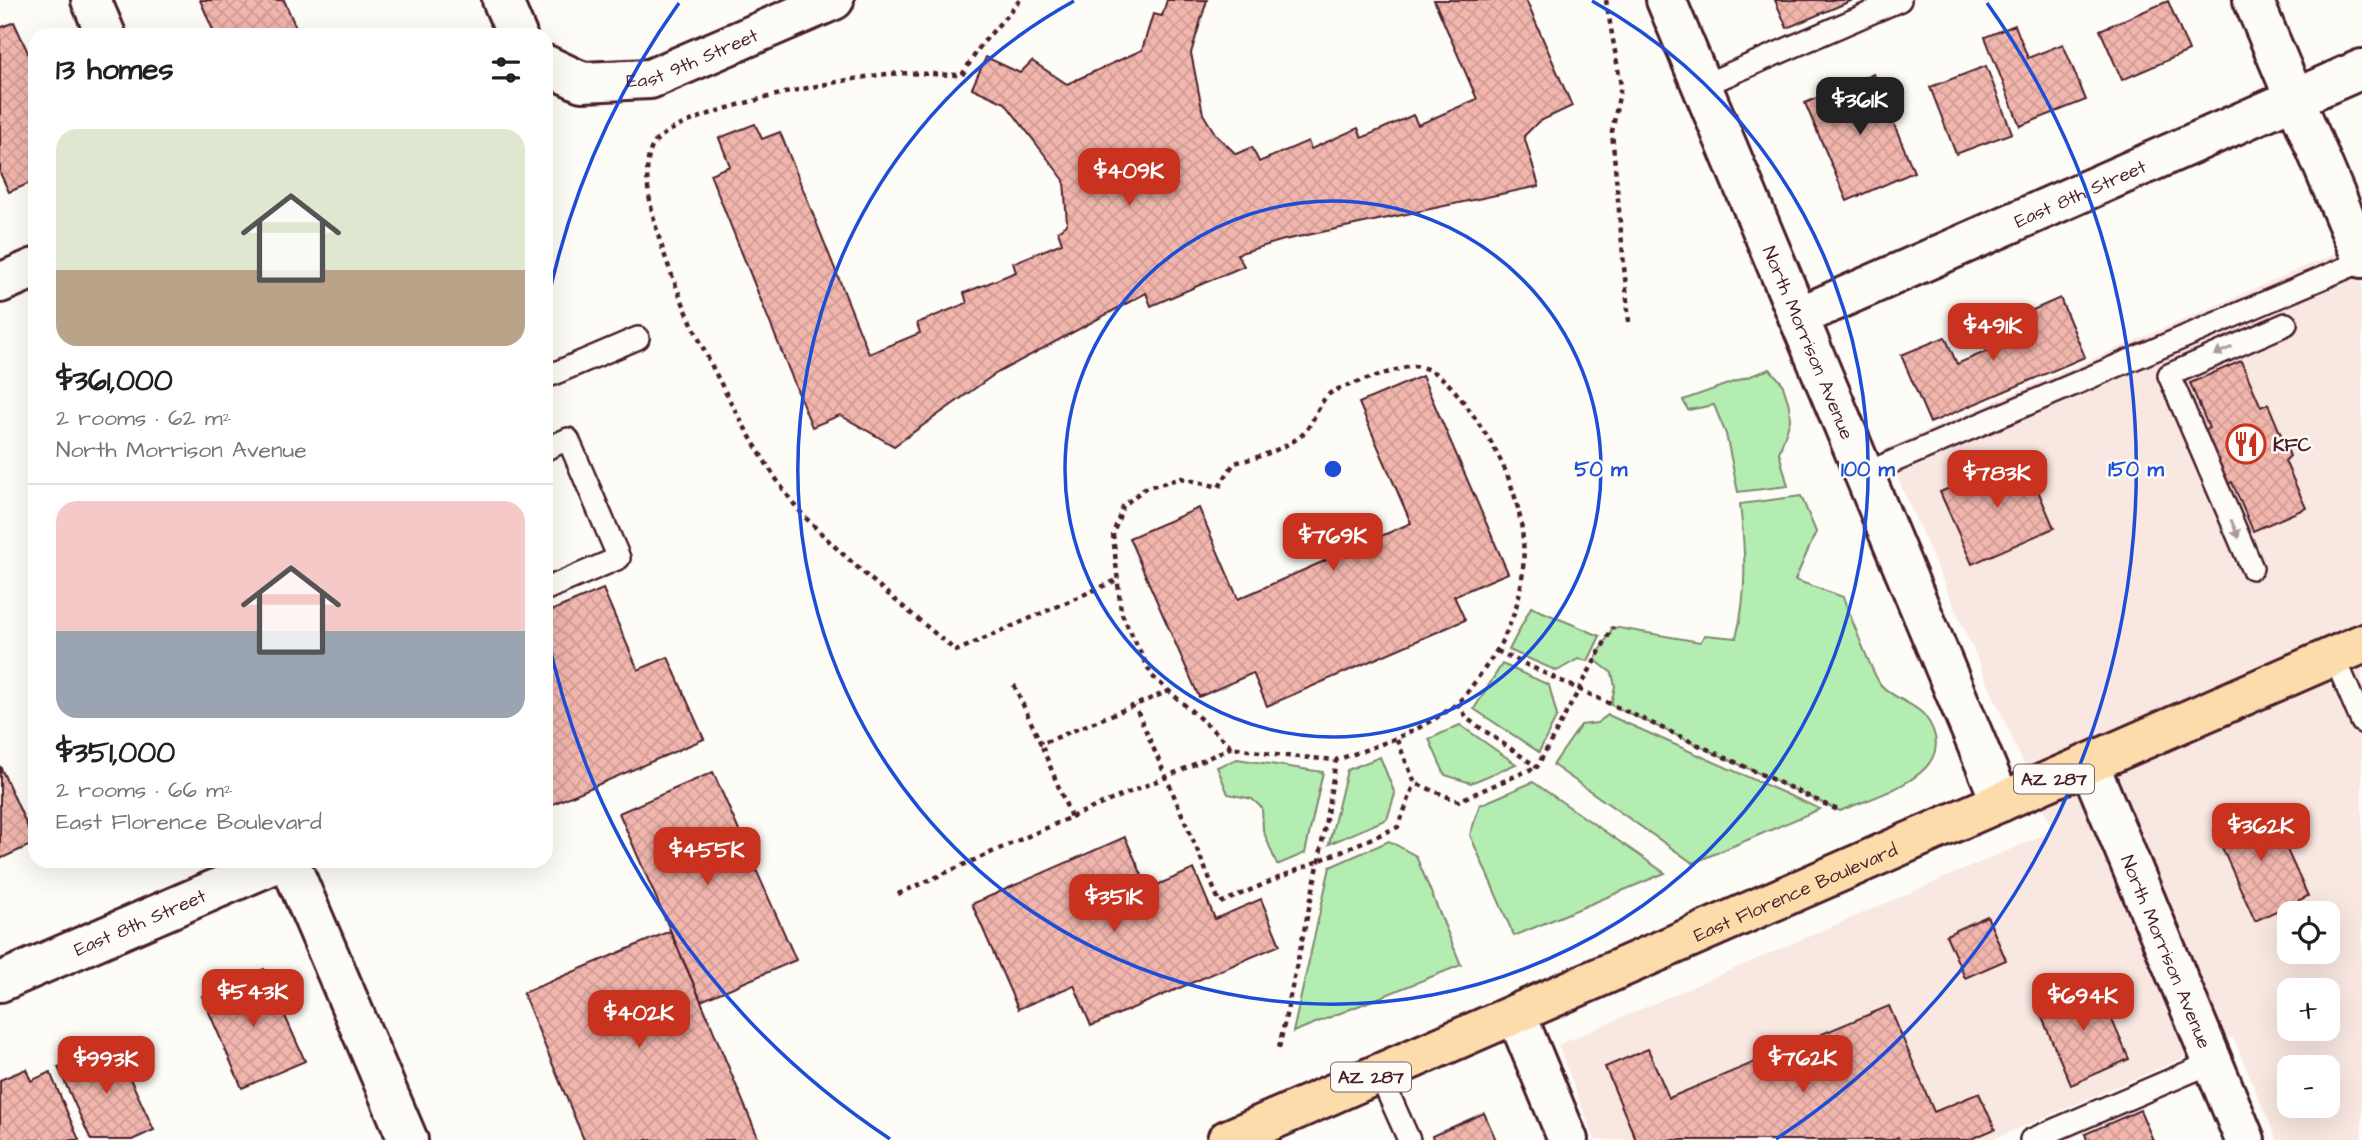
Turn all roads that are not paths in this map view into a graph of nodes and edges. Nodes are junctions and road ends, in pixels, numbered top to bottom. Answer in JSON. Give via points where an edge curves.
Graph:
{"nodes":[{"id":1,"x":91,"y":0,"type":"edge"},
{"id":2,"x":502,"y":0,"type":"edge"},
{"id":3,"x":1666,"y":0,"type":"edge"},
{"id":4,"x":1900,"y":0,"type":"edge"},
{"id":5,"x":2253,"y":0,"type":"edge"},
{"id":6,"x":811,"y":4,"type":"edge"},
{"id":7,"x":103,"y":28,"type":"edge"},
{"id":8,"x":514,"y":28,"type":"edge"},
{"id":9,"x":553,"y":68,"type":"edge"},
{"id":10,"x":2362,"y":69,"type":"edge"},
{"id":11,"x":1702,"y":86,"type":"junction"},
{"id":12,"x":2295,"y":98,"type":"junction"},
{"id":13,"x":2362,"y":260,"type":"edge"},
{"id":14,"x":28,"y":271,"type":"edge"},
{"id":15,"x":0,"y":283,"type":"edge"},
{"id":16,"x":1798,"y":317,"type":"junction"},
{"id":17,"x":2286,"y":324,"type":"dead end"},
{"id":18,"x":638,"y":338,"type":"dead end"},
{"id":19,"x":553,"y":374,"type":"edge"},
{"id":20,"x":553,"y":446,"type":"edge"},
{"id":21,"x":1864,"y":474,"type":"junction"},
{"id":22,"x":2252,"y":568,"type":"dead end"},
{"id":23,"x":553,"y":586,"type":"edge"},
{"id":24,"x":2348,"y":650,"type":"edge"},
{"id":25,"x":2362,"y":722,"type":"edge"},
{"id":26,"x":2089,"y":764,"type":"junction"},
{"id":27,"x":2001,"y":802,"type":"junction"},
{"id":28,"x":265,"y":868,"type":"edge"},
{"id":29,"x":292,"y":868,"type":"edge"},
{"id":30,"x":0,"y":982,"type":"edge"},
{"id":31,"x":1516,"y":1014,"type":"junction"},
{"id":32,"x":2213,"y":1062,"type":"junction"},
{"id":33,"x":1379,"y":1073,"type":"junction"},
{"id":34,"x":408,"y":1140,"type":"edge"},
{"id":35,"x":1227,"y":1140,"type":"edge"},
{"id":36,"x":1409,"y":1140,"type":"edge"},
{"id":37,"x":1568,"y":1140,"type":"edge"},
{"id":38,"x":2031,"y":1140,"type":"edge"},
{"id":39,"x":2245,"y":1140,"type":"edge"}],
"edges":[{"from":1,"to":7,"type":"street"},
{"from":2,"to":8,"type":"street"},
{"from":3,"to":11,"type":"street","name":"North Morrison Avenue"},
{"from":4,"to":11,"type":"lane"},
{"from":5,"to":12,"type":"street"},
{"from":6,"to":9,"type":"street","name":"East 9th Street","via":[[650,79],[582,82]]},
{"from":10,"to":12,"type":"street","name":"East 8th Street"},
{"from":11,"to":16,"type":"street","name":"North Morrison Avenue"},
{"from":12,"to":13,"type":"street"},
{"from":12,"to":16,"type":"street","name":"East 8th Street"},
{"from":13,"to":21,"type":"lane"},
{"from":14,"to":15,"type":"street"},
{"from":16,"to":21,"type":"street","name":"North Morrison Avenue"},
{"from":17,"to":22,"type":"lane","one_way":true,"via":[[2169,375]]},
{"from":18,"to":19,"type":"lane"},
{"from":20,"to":23,"type":"lane","via":[[568,439],[619,558]]},
{"from":21,"to":27,"type":"street","name":"North Morrison Avenue"},
{"from":24,"to":25,"type":"lane"},
{"from":24,"to":26,"type":"main road","name":"East Florence Boulevard","number":"AZ 287"},
{"from":26,"to":27,"type":"main road","name":"East Florence Boulevard","number":"AZ 287"},
{"from":26,"to":32,"type":"street","name":"North Morrison Avenue"},
{"from":27,"to":31,"type":"main road","name":"East Florence Boulevard","number":"AZ 287"},
{"from":28,"to":30,"type":"street","name":"East 8th Street"},
{"from":29,"to":34,"type":"street"},
{"from":31,"to":33,"type":"main road","name":"East Florence Boulevard","number":"AZ 287"},
{"from":31,"to":37,"type":"street"},
{"from":32,"to":38,"type":"lane"},
{"from":32,"to":39,"type":"street","name":"North Morrison Avenue"},
{"from":33,"to":35,"type":"main road","name":"East Florence Boulevard","number":"AZ 287"},
{"from":33,"to":36,"type":"lane"}]}
